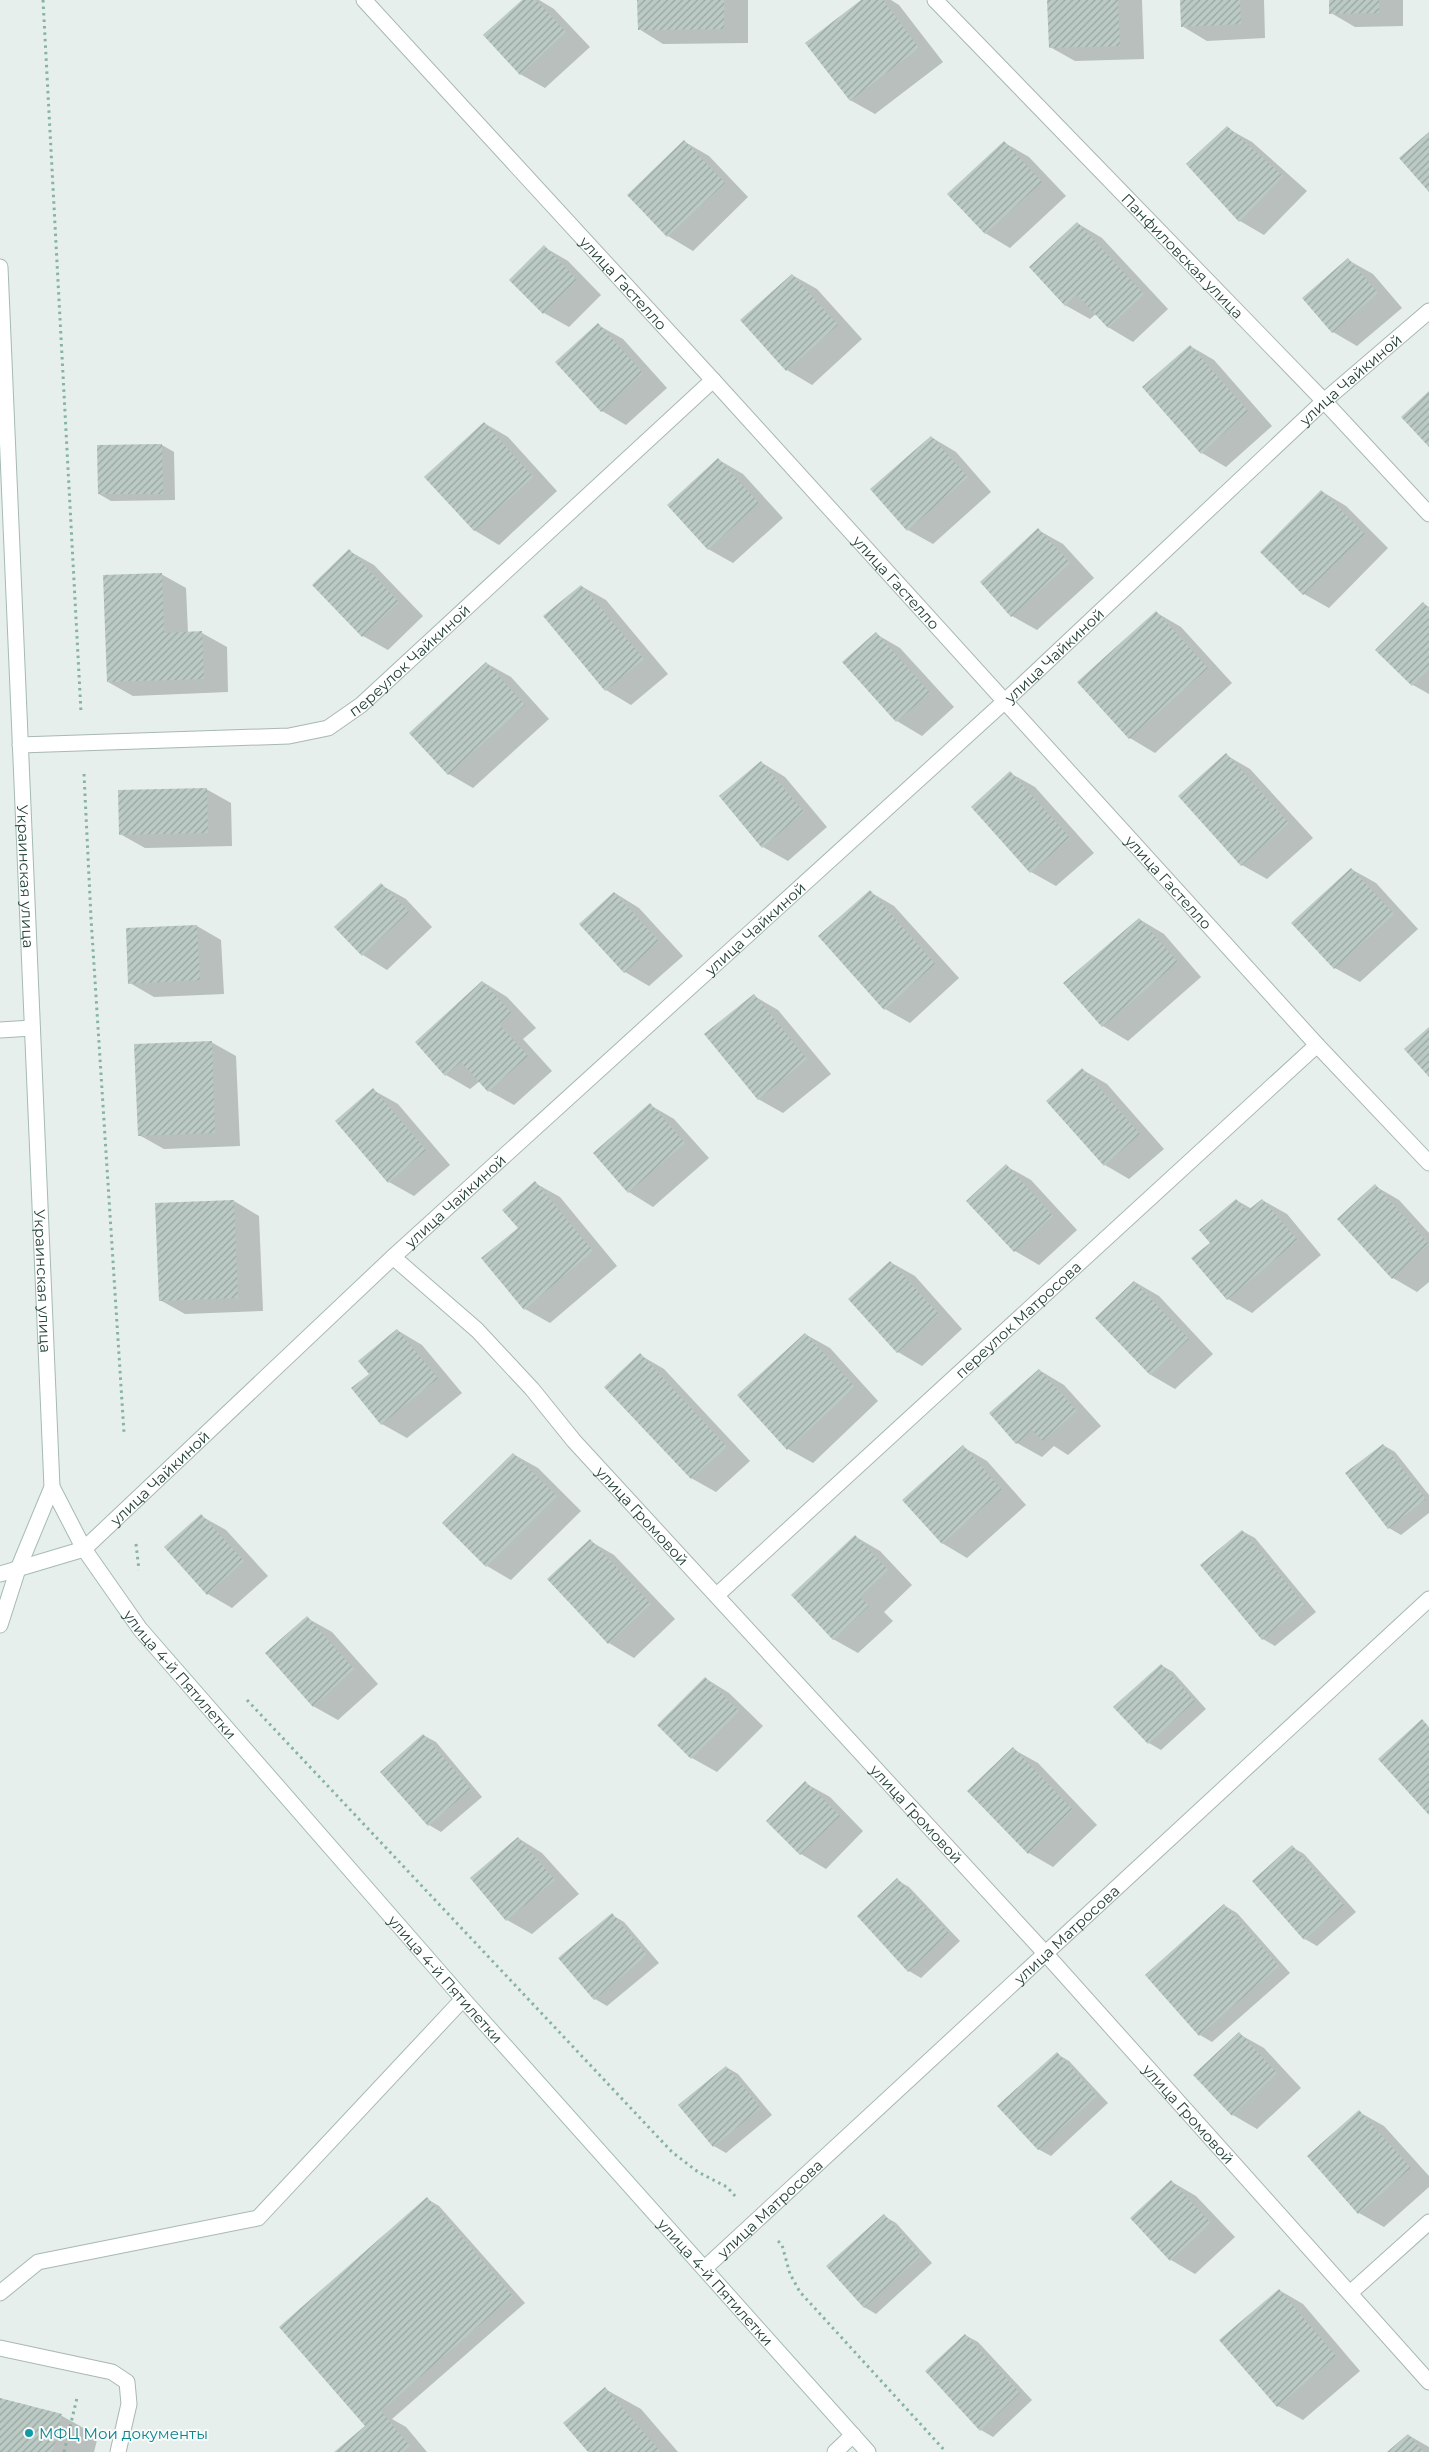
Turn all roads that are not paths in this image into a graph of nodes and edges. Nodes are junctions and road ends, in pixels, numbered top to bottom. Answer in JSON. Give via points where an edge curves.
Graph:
{"nodes":[{"id":1,"x":364,"y":0,"type":"edge"},
{"id":2,"x":935,"y":0,"type":"edge"},
{"id":3,"x":0,"y":267,"type":"edge"},
{"id":4,"x":1429,"y":311,"type":"edge"},
{"id":5,"x":713,"y":380,"type":"junction"},
{"id":6,"x":1324,"y":401,"type":"junction"},
{"id":7,"x":1429,"y":514,"type":"edge"},
{"id":8,"x":1004,"y":702,"type":"junction"},
{"id":9,"x":20,"y":745,"type":"junction"},
{"id":10,"x":32,"y":1028,"type":"junction"},
{"id":11,"x":0,"y":1030,"type":"edge"},
{"id":12,"x":1317,"y":1045,"type":"junction"},
{"id":13,"x":1429,"y":1164,"type":"edge"},
{"id":14,"x":394,"y":1257,"type":"junction"},
{"id":15,"x":52,"y":1487,"type":"junction"},
{"id":16,"x":84,"y":1549,"type":"junction"},
{"id":17,"x":18,"y":1569,"type":"junction"},
{"id":18,"x":0,"y":1574,"type":"edge"},
{"id":19,"x":717,"y":1595,"type":"junction"},
{"id":20,"x":1429,"y":1599,"type":"edge"},
{"id":21,"x":0,"y":1625,"type":"edge"},
{"id":22,"x":1045,"y":1953,"type":"junction"},
{"id":23,"x":464,"y":1999,"type":"junction"},
{"id":24,"x":1429,"y":2222,"type":"edge"},
{"id":25,"x":704,"y":2268,"type":"junction"},
{"id":26,"x":0,"y":2293,"type":"edge"},
{"id":27,"x":1350,"y":2293,"type":"junction"},
{"id":28,"x":0,"y":2348,"type":"edge"},
{"id":29,"x":1429,"y":2382,"type":"edge"},
{"id":30,"x":854,"y":2435,"type":"junction"},
{"id":31,"x":118,"y":2452,"type":"edge"},
{"id":32,"x":835,"y":2452,"type":"edge"},
{"id":33,"x":868,"y":2452,"type":"edge"}],
"edges":[{"from":1,"to":5,"type":"street","name":"улица Гастелло"},
{"from":2,"to":6,"type":"street","name":"Панфиловская улица"},
{"from":3,"to":9,"type":"street","name":"Украинская улица"},
{"from":4,"to":6,"type":"street","name":"улица Чайкиной"},
{"from":5,"to":8,"type":"street","name":"улица Гастелло"},
{"from":5,"to":9,"type":"street","name":"переулок Чайкиной","via":[[361,705],[328,728],[289,736]]},
{"from":6,"to":7,"type":"street","name":"Панфиловская улица"},
{"from":6,"to":8,"type":"street","name":"улица Чайкиной"},
{"from":8,"to":12,"type":"street","name":"улица Гастелло"},
{"from":8,"to":14,"type":"street","name":"улица Чайкиной"},
{"from":9,"to":10,"type":"street","name":"Украинская улица"},
{"from":10,"to":11,"type":"street"},
{"from":10,"to":15,"type":"street","name":"Украинская улица"},
{"from":12,"to":13,"type":"street","name":"улица Гастелло"},
{"from":12,"to":19,"type":"street","name":"переулок Матросова"},
{"from":14,"to":16,"type":"street","name":"улица Чайкиной"},
{"from":14,"to":19,"type":"street","name":"улица Громовой","via":[[477,1330],[532,1389],[574,1441]]},
{"from":15,"to":16,"type":"street","name":"улица 4-й Пятилетки"},
{"from":15,"to":17,"type":"street"},
{"from":16,"to":17,"type":"street"},
{"from":16,"to":23,"type":"street","name":"улица 4-й Пятилетки","via":[[140,1630]]},
{"from":17,"to":18,"type":"street"},
{"from":17,"to":21,"type":"street"},
{"from":19,"to":22,"type":"street","name":"улица Громовой"},
{"from":20,"to":22,"type":"street","name":"улица Матросова"},
{"from":22,"to":25,"type":"street","name":"улица Матросова"},
{"from":22,"to":27,"type":"street","name":"улица Громовой"},
{"from":23,"to":25,"type":"street","name":"улица 4-й Пятилетки"},
{"from":23,"to":26,"type":"street","via":[[258,2218],[38,2262]]},
{"from":24,"to":27,"type":"street"},
{"from":25,"to":30,"type":"street","name":"улица 4-й Пятилетки"},
{"from":27,"to":29,"type":"street","name":"улица Громовой"},
{"from":28,"to":31,"type":"street","via":[[112,2372],[127,2382],[129,2404]]},
{"from":30,"to":32,"type":"street"},
{"from":30,"to":33,"type":"street","name":"улица 4-й Пятилетки"}]}
